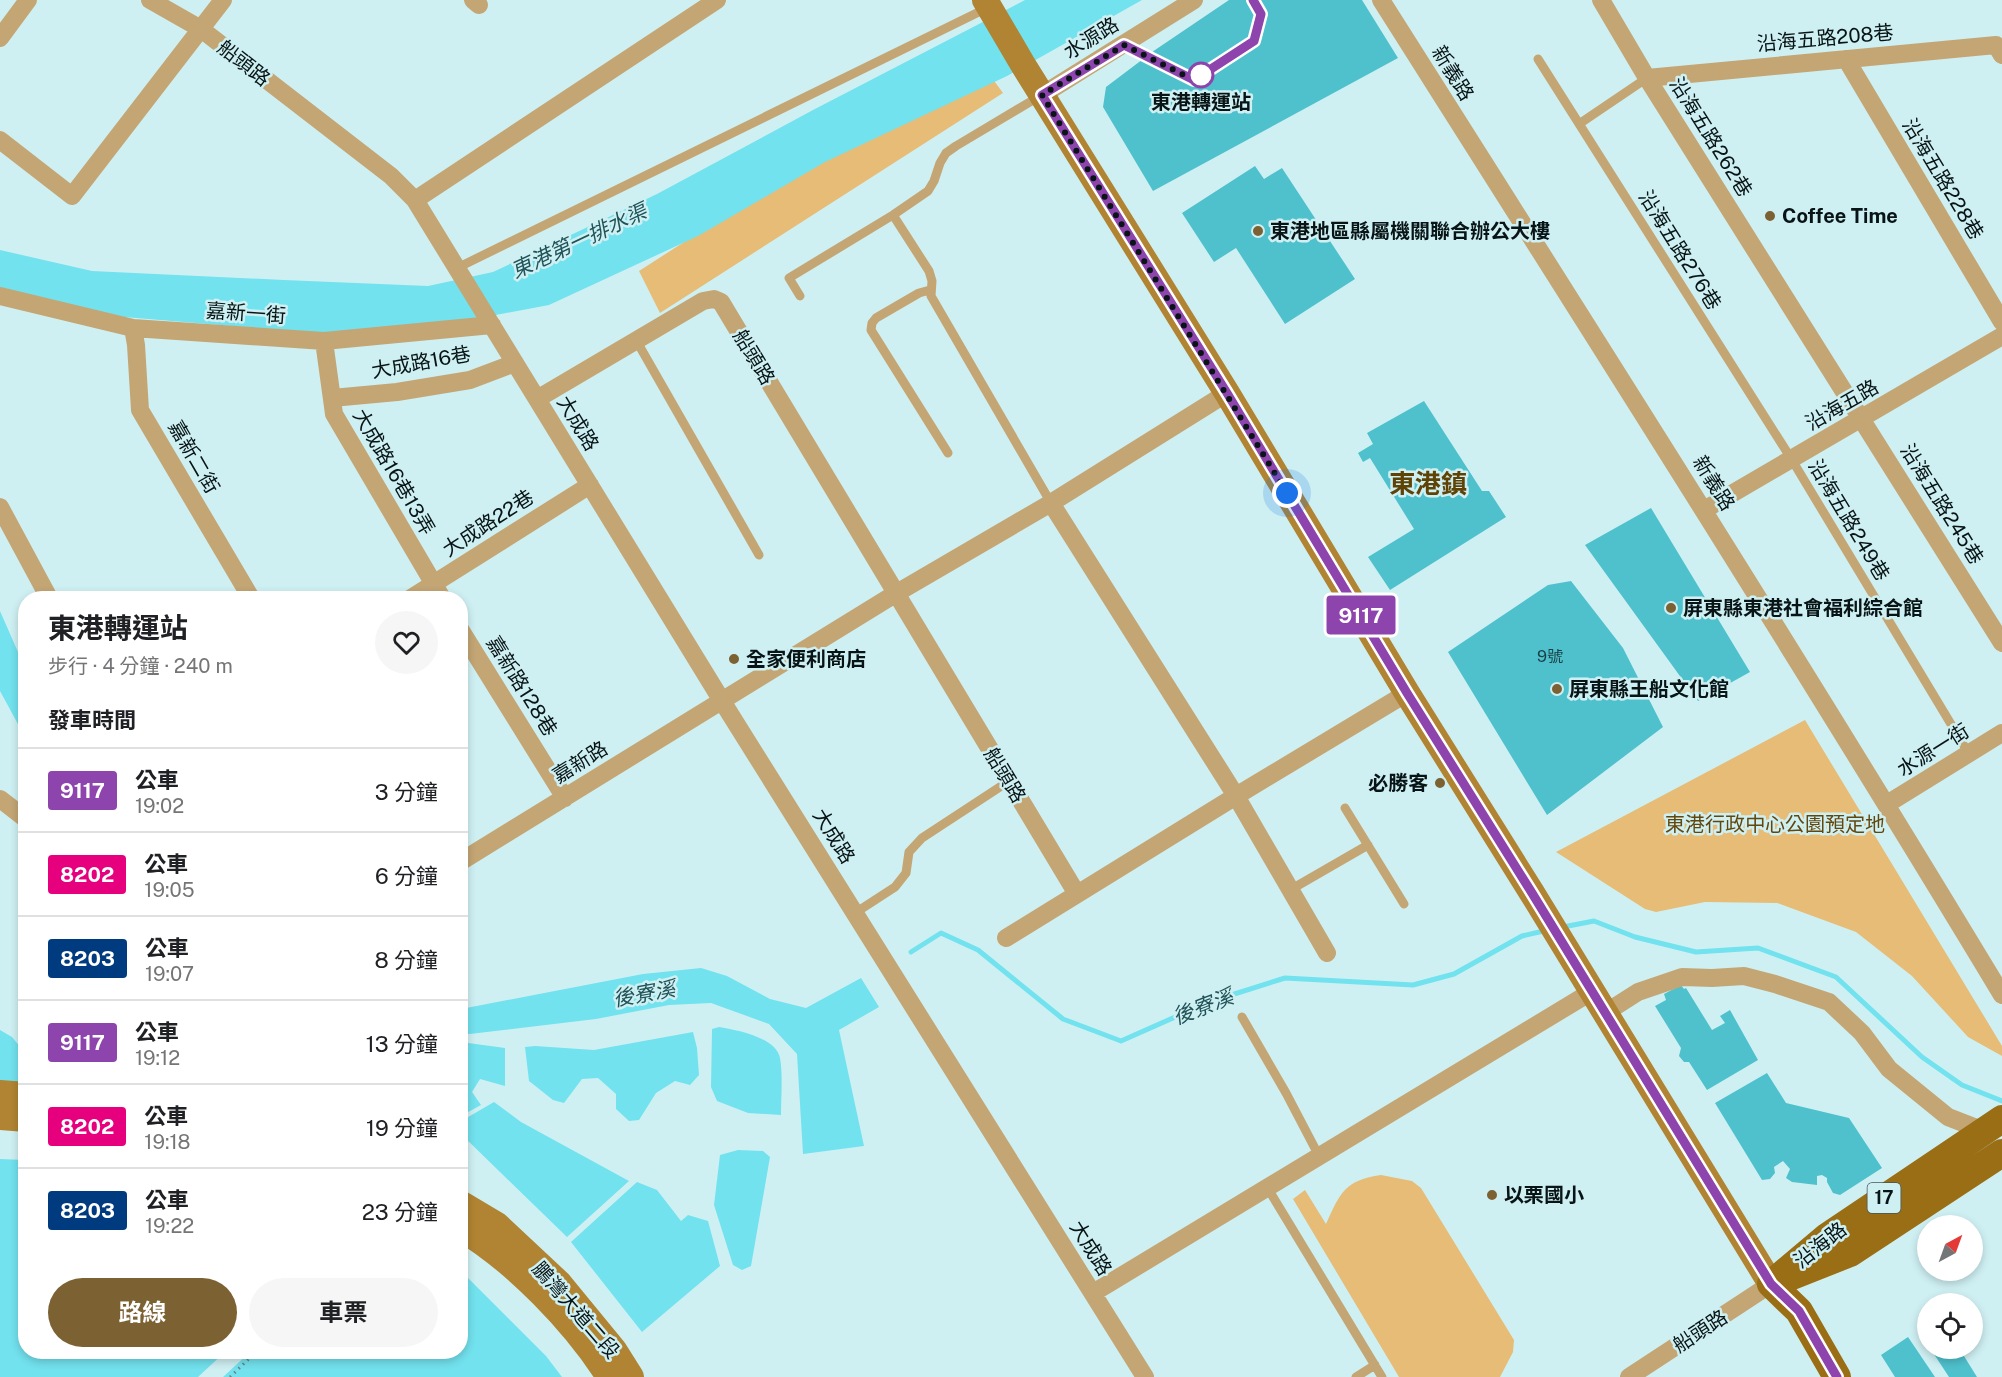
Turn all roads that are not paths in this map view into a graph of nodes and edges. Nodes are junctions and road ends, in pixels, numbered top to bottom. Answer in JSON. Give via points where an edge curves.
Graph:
{"nodes":[{"id":1,"x":28,"y":0,"type":"edge"},
{"id":2,"x":150,"y":0,"type":"edge"},
{"id":3,"x":223,"y":0,"type":"edge"},
{"id":4,"x":717,"y":0,"type":"edge"},
{"id":5,"x":1194,"y":0,"type":"edge"},
{"id":6,"x":1253,"y":0,"type":"edge"},
{"id":7,"x":1381,"y":0,"type":"edge"},
{"id":8,"x":1601,"y":0,"type":"edge"},
{"id":9,"x":987,"y":4,"type":"edge"},
{"id":10,"x":201,"y":29,"type":"junction"},
{"id":11,"x":0,"y":38,"type":"edge"},
{"id":12,"x":1124,"y":45,"type":"junction"},
{"id":13,"x":2002,"y":55,"type":"edge"},
{"id":14,"x":1538,"y":59,"type":"dead end"},
{"id":15,"x":1846,"y":59,"type":"junction"},
{"id":16,"x":1647,"y":78,"type":"junction"},
{"id":17,"x":1042,"y":95,"type":"junction"},
{"id":18,"x":1579,"y":124,"type":"junction"},
{"id":19,"x":0,"y":140,"type":"edge"},
{"id":20,"x":415,"y":200,"type":"junction"},
{"id":21,"x":893,"y":215,"type":"junction"},
{"id":22,"x":457,"y":268,"type":"junction"},
{"id":23,"x":930,"y":290,"type":"junction"},
{"id":24,"x":0,"y":296,"type":"edge"},
{"id":25,"x":800,"y":296,"type":"dead end"},
{"id":26,"x":489,"y":321,"type":"junction"},
{"id":27,"x":2002,"y":321,"type":"edge"},
{"id":28,"x":133,"y":328,"type":"junction"},
{"id":29,"x":2002,"y":336,"type":"edge"},
{"id":30,"x":636,"y":340,"type":"junction"},
{"id":31,"x":324,"y":341,"type":"junction"},
{"id":32,"x":515,"y":363,"type":"junction"},
{"id":33,"x":1227,"y":393,"type":"junction"},
{"id":34,"x":332,"y":398,"type":"junction"},
{"id":35,"x":537,"y":399,"type":"junction"},
{"id":36,"x":1862,"y":419,"type":"junction"},
{"id":37,"x":948,"y":453,"type":"dead end"},
{"id":38,"x":1792,"y":460,"type":"junction"},
{"id":39,"x":590,"y":485,"type":"junction"},
{"id":40,"x":1051,"y":503,"type":"junction"},
{"id":41,"x":0,"y":507,"type":"edge"},
{"id":42,"x":1704,"y":510,"type":"junction"},
{"id":43,"x":759,"y":555,"type":"dead end"},
{"id":44,"x":45,"y":591,"type":"edge"},
{"id":45,"x":247,"y":591,"type":"edge"},
{"id":46,"x":437,"y":591,"type":"edge"},
{"id":47,"x":439,"y":591,"type":"edge"},
{"id":48,"x":895,"y":594,"type":"junction"},
{"id":49,"x":468,"y":642,"type":"edge"},
{"id":50,"x":2002,"y":643,"type":"edge"},
{"id":51,"x":1407,"y":693,"type":"junction"},
{"id":52,"x":722,"y":701,"type":"junction"},
{"id":53,"x":2002,"y":733,"type":"edge"},
{"id":54,"x":1969,"y":753,"type":"junction"},
{"id":55,"x":1009,"y":781,"type":"junction"},
{"id":56,"x":1236,"y":795,"type":"junction"},
{"id":57,"x":565,"y":798,"type":"junction"},
{"id":58,"x":0,"y":799,"type":"edge"},
{"id":59,"x":1887,"y":804,"type":"junction"},
{"id":60,"x":1345,"y":808,"type":"dead end"},
{"id":61,"x":18,"y":813,"type":"edge"},
{"id":62,"x":1368,"y":845,"type":"junction"},
{"id":63,"x":468,"y":857,"type":"edge"},
{"id":64,"x":1290,"y":890,"type":"junction"},
{"id":65,"x":1077,"y":894,"type":"junction"},
{"id":66,"x":1404,"y":904,"type":"dead end"},
{"id":67,"x":855,"y":913,"type":"junction"},
{"id":68,"x":1006,"y":939,"type":"dead end"},
{"id":69,"x":1327,"y":954,"type":"dead end"},
{"id":70,"x":1592,"y":992,"type":"junction"},
{"id":71,"x":2002,"y":995,"type":"edge"},
{"id":72,"x":1605,"y":1013,"type":"junction"},
{"id":73,"x":1242,"y":1017,"type":"dead end"},
{"id":74,"x":0,"y":1093,"type":"edge"},
{"id":75,"x":18,"y":1094,"type":"edge"},
{"id":76,"x":0,"y":1117,"type":"edge"},
{"id":77,"x":18,"y":1118,"type":"edge"},
{"id":78,"x":1993,"y":1125,"type":"edge"},
{"id":79,"x":2002,"y":1154,"type":"edge"},
{"id":80,"x":1319,"y":1156,"type":"junction"},
{"id":81,"x":1267,"y":1187,"type":"junction"},
{"id":82,"x":468,"y":1208,"type":"edge"},
{"id":83,"x":468,"y":1233,"type":"edge"},
{"id":84,"x":1771,"y":1284,"type":"junction"},
{"id":85,"x":1093,"y":1293,"type":"junction"},
{"id":86,"x":1375,"y":1365,"type":"junction"},
{"id":87,"x":609,"y":1377,"type":"edge"},
{"id":88,"x":631,"y":1377,"type":"edge"},
{"id":89,"x":1145,"y":1377,"type":"edge"},
{"id":90,"x":1356,"y":1377,"type":"edge"},
{"id":91,"x":1382,"y":1377,"type":"edge"},
{"id":92,"x":1629,"y":1377,"type":"edge"},
{"id":93,"x":1814,"y":1377,"type":"edge"},
{"id":94,"x":1837,"y":1377,"type":"edge"}],
"edges":[{"from":1,"to":11,"type":"street"},
{"from":2,"to":10,"type":"street"},
{"from":3,"to":10,"type":"street"},
{"from":4,"to":20,"type":"street"},
{"from":5,"to":12,"type":"street","name":"水源路"},
{"from":6,"to":12,"type":"lane","via":[[1261,14],[1254,41],[1194,80]]},
{"from":7,"to":42,"type":"street","name":"新義路"},
{"from":8,"to":16,"type":"street","name":"沿海五路262巷"},
{"from":9,"to":17,"type":"main road"},
{"from":9,"to":22,"type":"lane"},
{"from":10,"to":19,"type":"street","name":"船頭路","via":[[72,196]]},
{"from":10,"to":20,"type":"street","name":"船頭路","via":[[392,176]]},
{"from":12,"to":17,"type":"street","name":"水源路"},
{"from":13,"to":15,"type":"street","name":"沿海五路208巷","via":[[1996,45]]},
{"from":14,"to":18,"type":"lane","name":"沿海五路276巷"},
{"from":15,"to":16,"type":"street","name":"沿海五路208巷"},
{"from":15,"to":27,"type":"street","name":"沿海五路228巷"},
{"from":16,"to":18,"type":"lane"},
{"from":16,"to":36,"type":"street","name":"沿海五路262巷"},
{"from":17,"to":21,"type":"lane","via":[[946,153],[928,190]]},
{"from":17,"to":33,"type":"main road"},
{"from":18,"to":38,"type":"lane","name":"沿海五路276巷"},
{"from":20,"to":22,"type":"street","name":"船頭路"},
{"from":21,"to":23,"type":"lane","via":[[929,271]]},
{"from":21,"to":25,"type":"lane","via":[[789,278]]},
{"from":22,"to":26,"type":"street","name":"船頭路"},
{"from":23,"to":37,"type":"lane","via":[[876,318],[871,330]]},
{"from":23,"to":40,"type":"lane"},
{"from":24,"to":28,"type":"street","name":"嘉新一街"},
{"from":26,"to":31,"type":"street","name":"嘉新一街"},
{"from":26,"to":32,"type":"street","name":"大成路"},
{"from":28,"to":31,"type":"street","name":"嘉新一街"},
{"from":28,"to":45,"type":"street","name":"嘉新二街","via":[[140,410]]},
{"from":29,"to":36,"type":"street","name":"沿海五路"},
{"from":30,"to":35,"type":"street","name":"船頭路"},
{"from":30,"to":43,"type":"lane"},
{"from":30,"to":48,"type":"street","name":"船頭路","via":[[703,301],[721,302]]},
{"from":31,"to":34,"type":"street","name":"大成路16巷13弄"},
{"from":32,"to":34,"type":"street","name":"大成路16巷","via":[[470,380]]},
{"from":32,"to":35,"type":"street","name":"大成路"},
{"from":33,"to":40,"type":"street"},
{"from":33,"to":51,"type":"main road"},
{"from":34,"to":46,"type":"street","name":"大成路16巷13弄","via":[[334,414]]},
{"from":35,"to":39,"type":"street","name":"大成路"},
{"from":36,"to":38,"type":"street","name":"沿海五路"},
{"from":36,"to":50,"type":"street","name":"沿海五路245巷"},
{"from":38,"to":42,"type":"street","name":"沿海五路"},
{"from":38,"to":54,"type":"lane","name":"沿海五路249巷"},
{"from":39,"to":47,"type":"street","name":"大成路22巷"},
{"from":39,"to":52,"type":"street","name":"大成路"},
{"from":40,"to":48,"type":"street"},
{"from":40,"to":56,"type":"street"},
{"from":41,"to":44,"type":"street"},
{"from":42,"to":59,"type":"street","name":"新義路"},
{"from":48,"to":52,"type":"street"},
{"from":48,"to":55,"type":"street","name":"船頭路"},
{"from":49,"to":57,"type":"street","name":"嘉新路128巷"},
{"from":51,"to":56,"type":"street"},
{"from":51,"to":70,"type":"main road"},
{"from":52,"to":57,"type":"street","name":"嘉新路"},
{"from":52,"to":67,"type":"street","name":"大成路"},
{"from":53,"to":54,"type":"street","name":"水源一街"},
{"from":54,"to":59,"type":"street","name":"水源一街"},
{"from":55,"to":65,"type":"street","name":"船頭路"},
{"from":55,"to":67,"type":"lane","via":[[922,838],[909,852],[906,873],[895,888]]},
{"from":56,"to":64,"type":"street"},
{"from":56,"to":65,"type":"street"},
{"from":57,"to":63,"type":"street","name":"嘉新路"},
{"from":58,"to":61,"type":"street"},
{"from":59,"to":71,"type":"street","name":"新義路"},
{"from":60,"to":62,"type":"lane"},
{"from":62,"to":64,"type":"lane"},
{"from":62,"to":66,"type":"lane"},
{"from":64,"to":69,"type":"street"},
{"from":65,"to":68,"type":"street"},
{"from":67,"to":85,"type":"street","name":"大成路"},
{"from":70,"to":72,"type":"main road"},
{"from":70,"to":80,"type":"street"},
{"from":72,"to":78,"type":"street","via":[[1638,992],[1682,977],[1744,976],[1775,984],[1829,1002],[1862,1033],[1888,1069],[1948,1117]]},
{"from":72,"to":84,"type":"main road"},
{"from":73,"to":80,"type":"lane"},
{"from":74,"to":75,"type":"main road"},
{"from":76,"to":77,"type":"main road"},
{"from":78,"to":84,"type":"main road","name":"沿海路","number":"17","via":[[1828,1236]]},
{"from":79,"to":84,"type":"main road","name":"沿海路","number":"17","via":[[1850,1253]]},
{"from":80,"to":81,"type":"street"},
{"from":81,"to":85,"type":"street"},
{"from":81,"to":86,"type":"lane"},
{"from":82,"to":88,"type":"main road","name":"鵬灣大道二段","via":[[497,1225],[559,1283]]},
{"from":83,"to":87,"type":"main road","name":"鵬灣大道二段","via":[[539,1290],[597,1357]]},
{"from":84,"to":92,"type":"street","name":"船頭路"},
{"from":84,"to":93,"type":"main road","via":[[1784,1324]]},
{"from":84,"to":94,"type":"main road","via":[[1799,1311]]},
{"from":85,"to":89,"type":"street","name":"大成路"},
{"from":86,"to":90,"type":"lane"},
{"from":86,"to":91,"type":"lane"}]}
